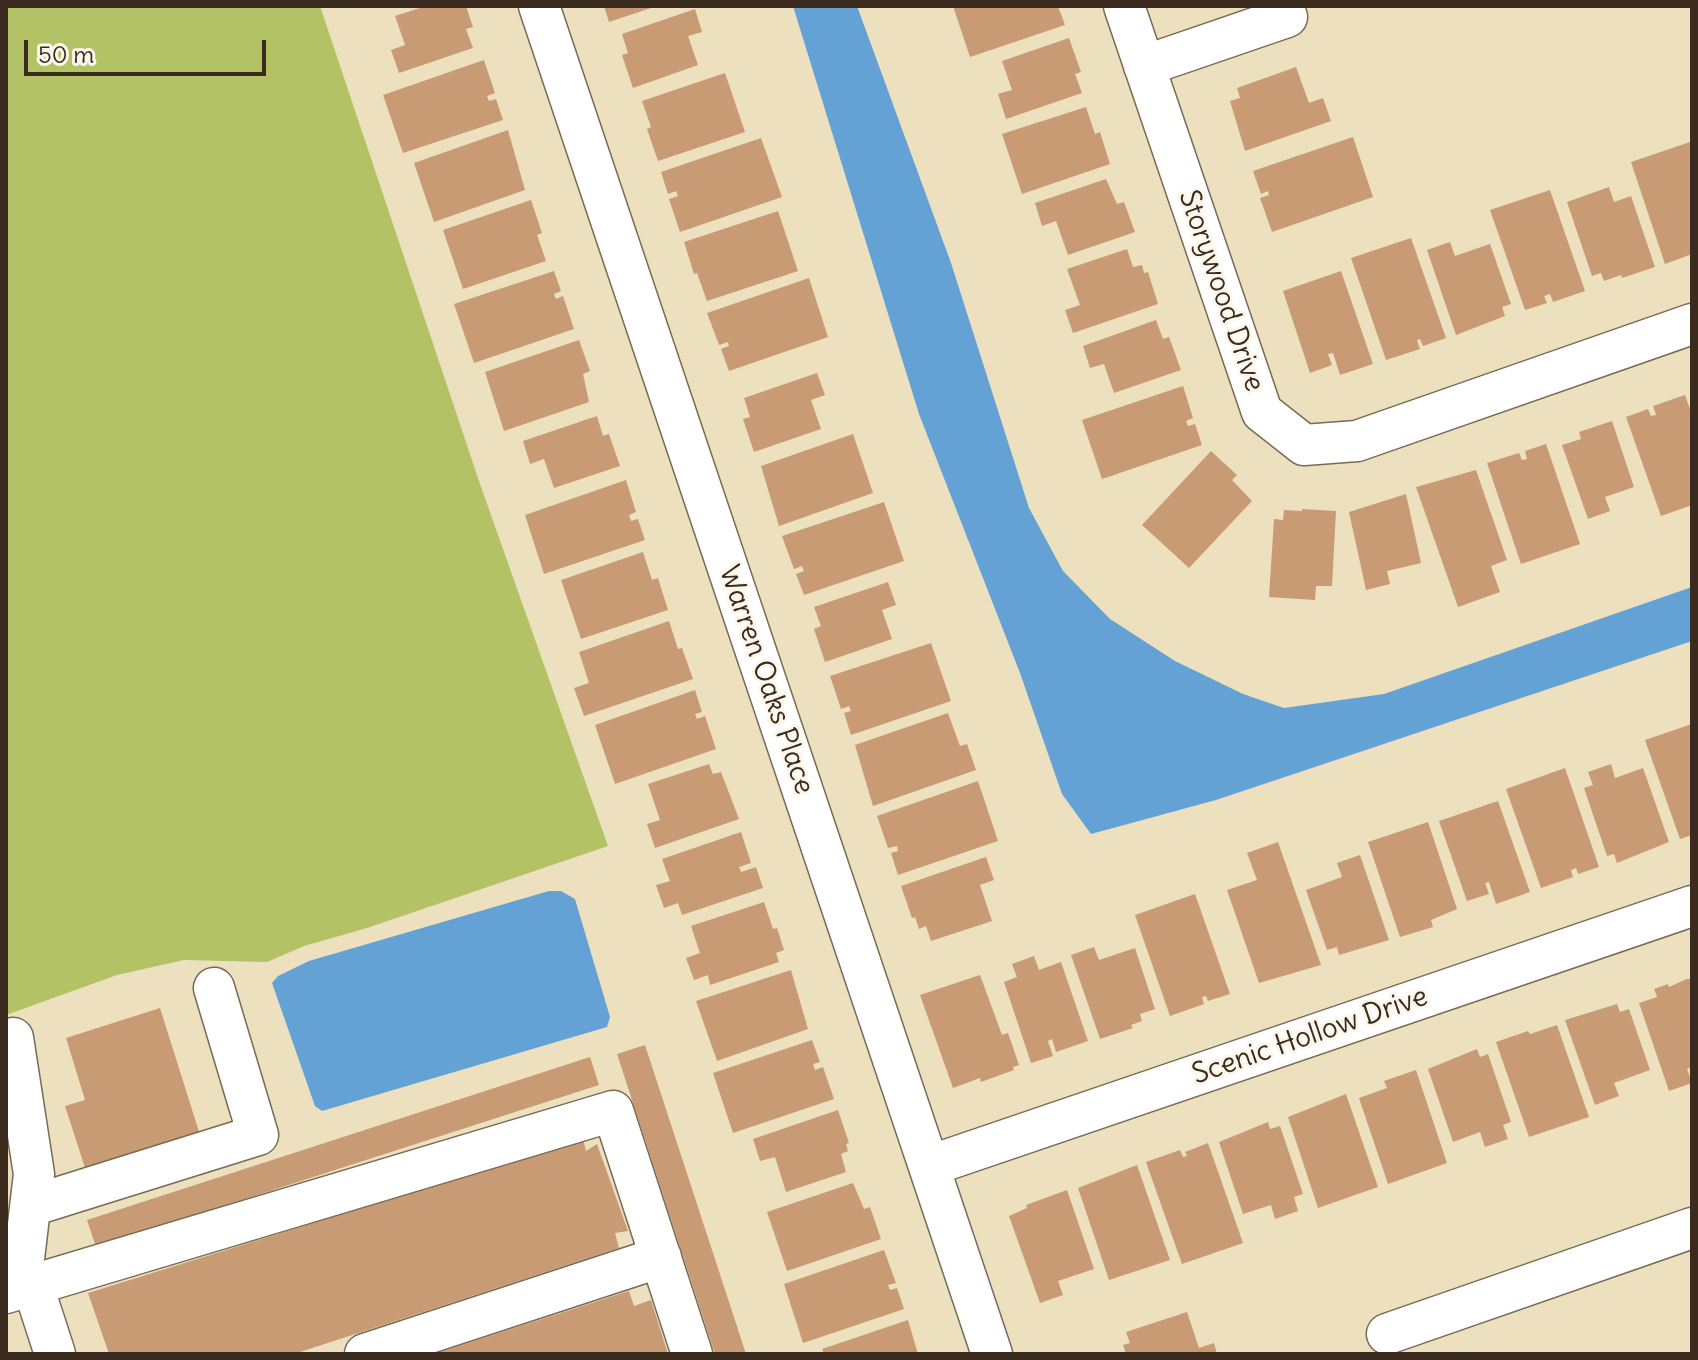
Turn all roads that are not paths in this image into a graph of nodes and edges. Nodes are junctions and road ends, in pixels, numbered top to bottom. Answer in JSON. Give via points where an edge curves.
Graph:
{"nodes":[{"id":1,"x":539,"y":6,"type":"edge"},
{"id":2,"x":1124,"y":6,"type":"edge"},
{"id":3,"x":1287,"y":17,"type":"dead end"},
{"id":4,"x":1144,"y":66,"type":"junction"},
{"id":5,"x":1692,"y":324,"type":"edge"},
{"id":6,"x":1692,"y":906,"type":"edge"},
{"id":7,"x":214,"y":988,"type":"dead end"},
{"id":8,"x":13,"y":1038,"type":"dead end"},
{"id":9,"x":929,"y":1166,"type":"junction"},
{"id":10,"x":31,"y":1206,"type":"junction"},
{"id":11,"x":1692,"y":1228,"type":"edge"},
{"id":12,"x":661,"y":1257,"type":"junction"},
{"id":13,"x":22,"y":1289,"type":"edge"},
{"id":14,"x":1387,"y":1334,"type":"dead end"},
{"id":15,"x":55,"y":1354,"type":"edge"},
{"id":16,"x":365,"y":1354,"type":"edge"},
{"id":17,"x":692,"y":1354,"type":"edge"},
{"id":18,"x":992,"y":1354,"type":"edge"}],
"edges":[{"from":1,"to":9,"type":"street","name":"Warren Oaks Place"},
{"from":2,"to":4,"type":"street","name":"Storywood Drive"},
{"from":3,"to":4,"type":"street"},
{"from":4,"to":5,"type":"street","name":"Storywood Drive","via":[[1262,412],[1304,445],[1357,441]]},
{"from":6,"to":9,"type":"street","name":"Scenic Hollow Drive"},
{"from":7,"to":10,"type":"street","via":[[258,1135]]},
{"from":8,"to":10,"type":"street","via":[[34,1174]]},
{"from":9,"to":18,"type":"street","name":"Warren Oaks Place"},
{"from":10,"to":13,"type":"street"},
{"from":11,"to":14,"type":"street"},
{"from":12,"to":13,"type":"street","via":[[613,1111]]},
{"from":12,"to":16,"type":"street"},
{"from":12,"to":17,"type":"street"},
{"from":13,"to":15,"type":"street"}]}
